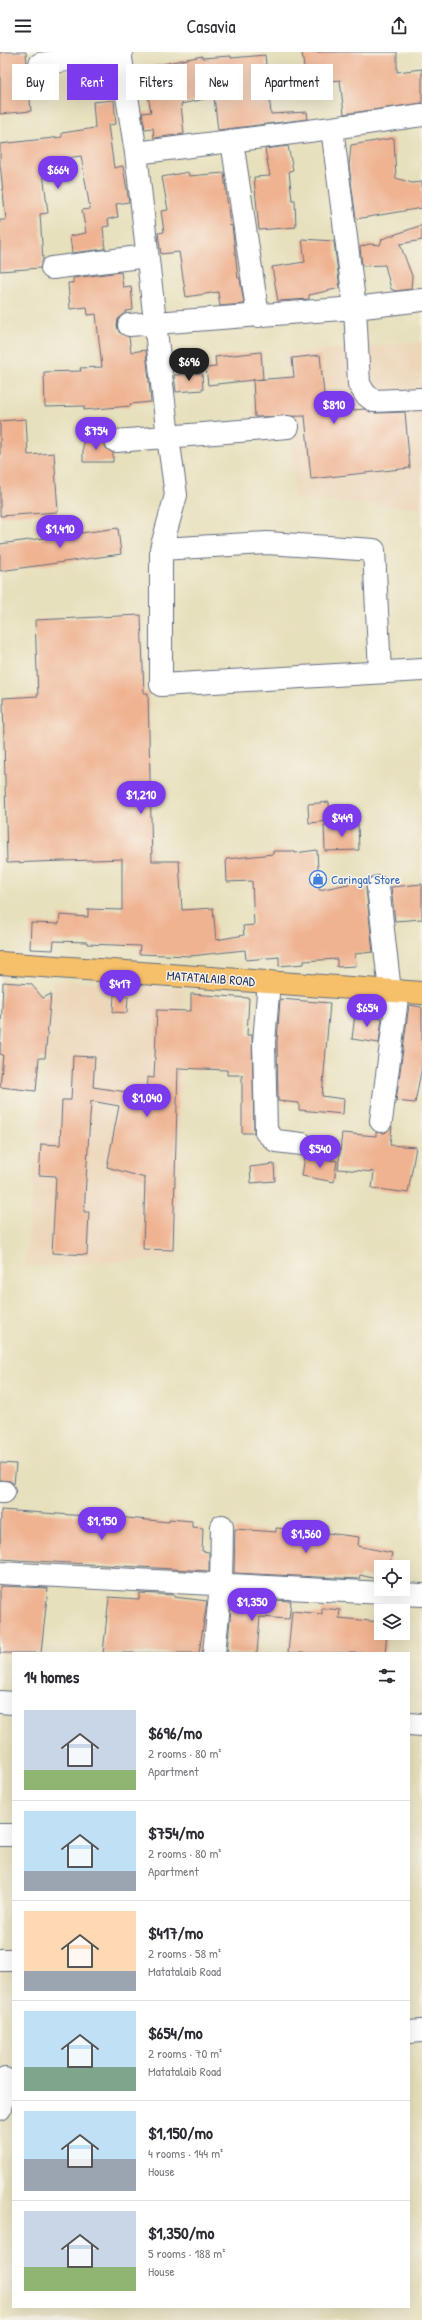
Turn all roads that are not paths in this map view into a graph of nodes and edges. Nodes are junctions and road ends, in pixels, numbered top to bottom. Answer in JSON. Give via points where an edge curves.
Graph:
{"nodes":[{"id":1,"x":121,"y":52,"type":"edge"},
{"id":2,"x":40,"y":64,"type":"dead end"},
{"id":3,"x":422,"y":115,"type":"edge"},
{"id":4,"x":332,"y":128,"type":"junction"},
{"id":5,"x":232,"y":141,"type":"junction"},
{"id":6,"x":136,"y":153,"type":"junction"},
{"id":7,"x":147,"y":256,"type":"junction"},
{"id":8,"x":52,"y":268,"type":"dead end"},
{"id":9,"x":422,"y":300,"type":"edge"},
{"id":10,"x":355,"y":308,"type":"junction"},
{"id":11,"x":258,"y":316,"type":"junction"},
{"id":12,"x":155,"y":323,"type":"junction"},
{"id":13,"x":130,"y":325,"type":"dead end"},
{"id":14,"x":422,"y":399,"type":"edge"},
{"id":15,"x":288,"y":427,"type":"dead end"},
{"id":16,"x":168,"y":437,"type":"junction"},
{"id":17,"x":116,"y":441,"type":"dead end"},
{"id":18,"x":161,"y":549,"type":"junction"},
{"id":19,"x":422,"y":670,"type":"edge"},
{"id":20,"x":380,"y":672,"type":"junction"},
{"id":21,"x":378,"y":887,"type":"dead end"},
{"id":22,"x":0,"y":963,"type":"edge"},
{"id":23,"x":269,"y":982,"type":"junction"},
{"id":24,"x":394,"y":991,"type":"junction"},
{"id":25,"x":422,"y":992,"type":"edge"},
{"id":26,"x":381,"y":1121,"type":"dead end"},
{"id":27,"x":302,"y":1144,"type":"dead end"},
{"id":28,"x":222,"y":1526,"type":"dead end"},
{"id":29,"x":0,"y":1572,"type":"edge"},
{"id":30,"x":221,"y":1586,"type":"junction"},
{"id":31,"x":422,"y":1595,"type":"edge"},
{"id":32,"x":214,"y":1652,"type":"edge"},
{"id":33,"x":0,"y":1702,"type":"edge"},
{"id":34,"x":12,"y":1703,"type":"edge"},
{"id":35,"x":410,"y":1724,"type":"edge"},
{"id":36,"x":422,"y":1725,"type":"edge"},
{"id":37,"x":0,"y":1835,"type":"edge"},
{"id":38,"x":12,"y":1835,"type":"edge"},
{"id":39,"x":0,"y":1960,"type":"edge"},
{"id":40,"x":12,"y":1960,"type":"edge"},
{"id":41,"x":422,"y":2031,"type":"edge"},
{"id":42,"x":410,"y":2032,"type":"edge"},
{"id":43,"x":6,"y":2079,"type":"edge"},
{"id":44,"x":0,"y":2110,"type":"edge"}],
"edges":[{"from":1,"to":2,"type":"street"},
{"from":1,"to":6,"type":"street"},
{"from":3,"to":4,"type":"street"},
{"from":4,"to":5,"type":"street"},
{"from":4,"to":10,"type":"street"},
{"from":5,"to":6,"type":"street"},
{"from":5,"to":11,"type":"street"},
{"from":6,"to":7,"type":"street"},
{"from":7,"to":8,"type":"street"},
{"from":7,"to":12,"type":"street"},
{"from":9,"to":10,"type":"street"},
{"from":10,"to":11,"type":"street"},
{"from":10,"to":14,"type":"street","via":[[359,384],[365,394],[374,400]]},
{"from":11,"to":12,"type":"street"},
{"from":12,"to":13,"type":"street"},
{"from":12,"to":16,"type":"street"},
{"from":15,"to":16,"type":"street"},
{"from":16,"to":17,"type":"street"},
{"from":16,"to":18,"type":"street","via":[[176,495]]},
{"from":18,"to":20,"type":"street","via":[[266,543],[374,550]]},
{"from":18,"to":20,"type":"street","via":[[161,685]]},
{"from":19,"to":20,"type":"street"},
{"from":21,"to":24,"type":"street"},
{"from":22,"to":23,"type":"main road","name":"MATATALAIB ROAD"},
{"from":23,"to":24,"type":"main road","name":"MATATALAIB ROAD"},
{"from":23,"to":27,"type":"street","via":[[264,1042],[266,1132],[276,1141]]},
{"from":24,"to":25,"type":"main road","name":"MATATALAIB ROAD"},
{"from":24,"to":26,"type":"street"},
{"from":28,"to":30,"type":"street"},
{"from":29,"to":30,"type":"street"},
{"from":30,"to":31,"type":"street"},
{"from":30,"to":32,"type":"street"},
{"from":33,"to":34,"type":"street"},
{"from":35,"to":36,"type":"street"},
{"from":37,"to":38,"type":"street"},
{"from":39,"to":40,"type":"street"},
{"from":41,"to":42,"type":"street"},
{"from":43,"to":44,"type":"street"}]}
